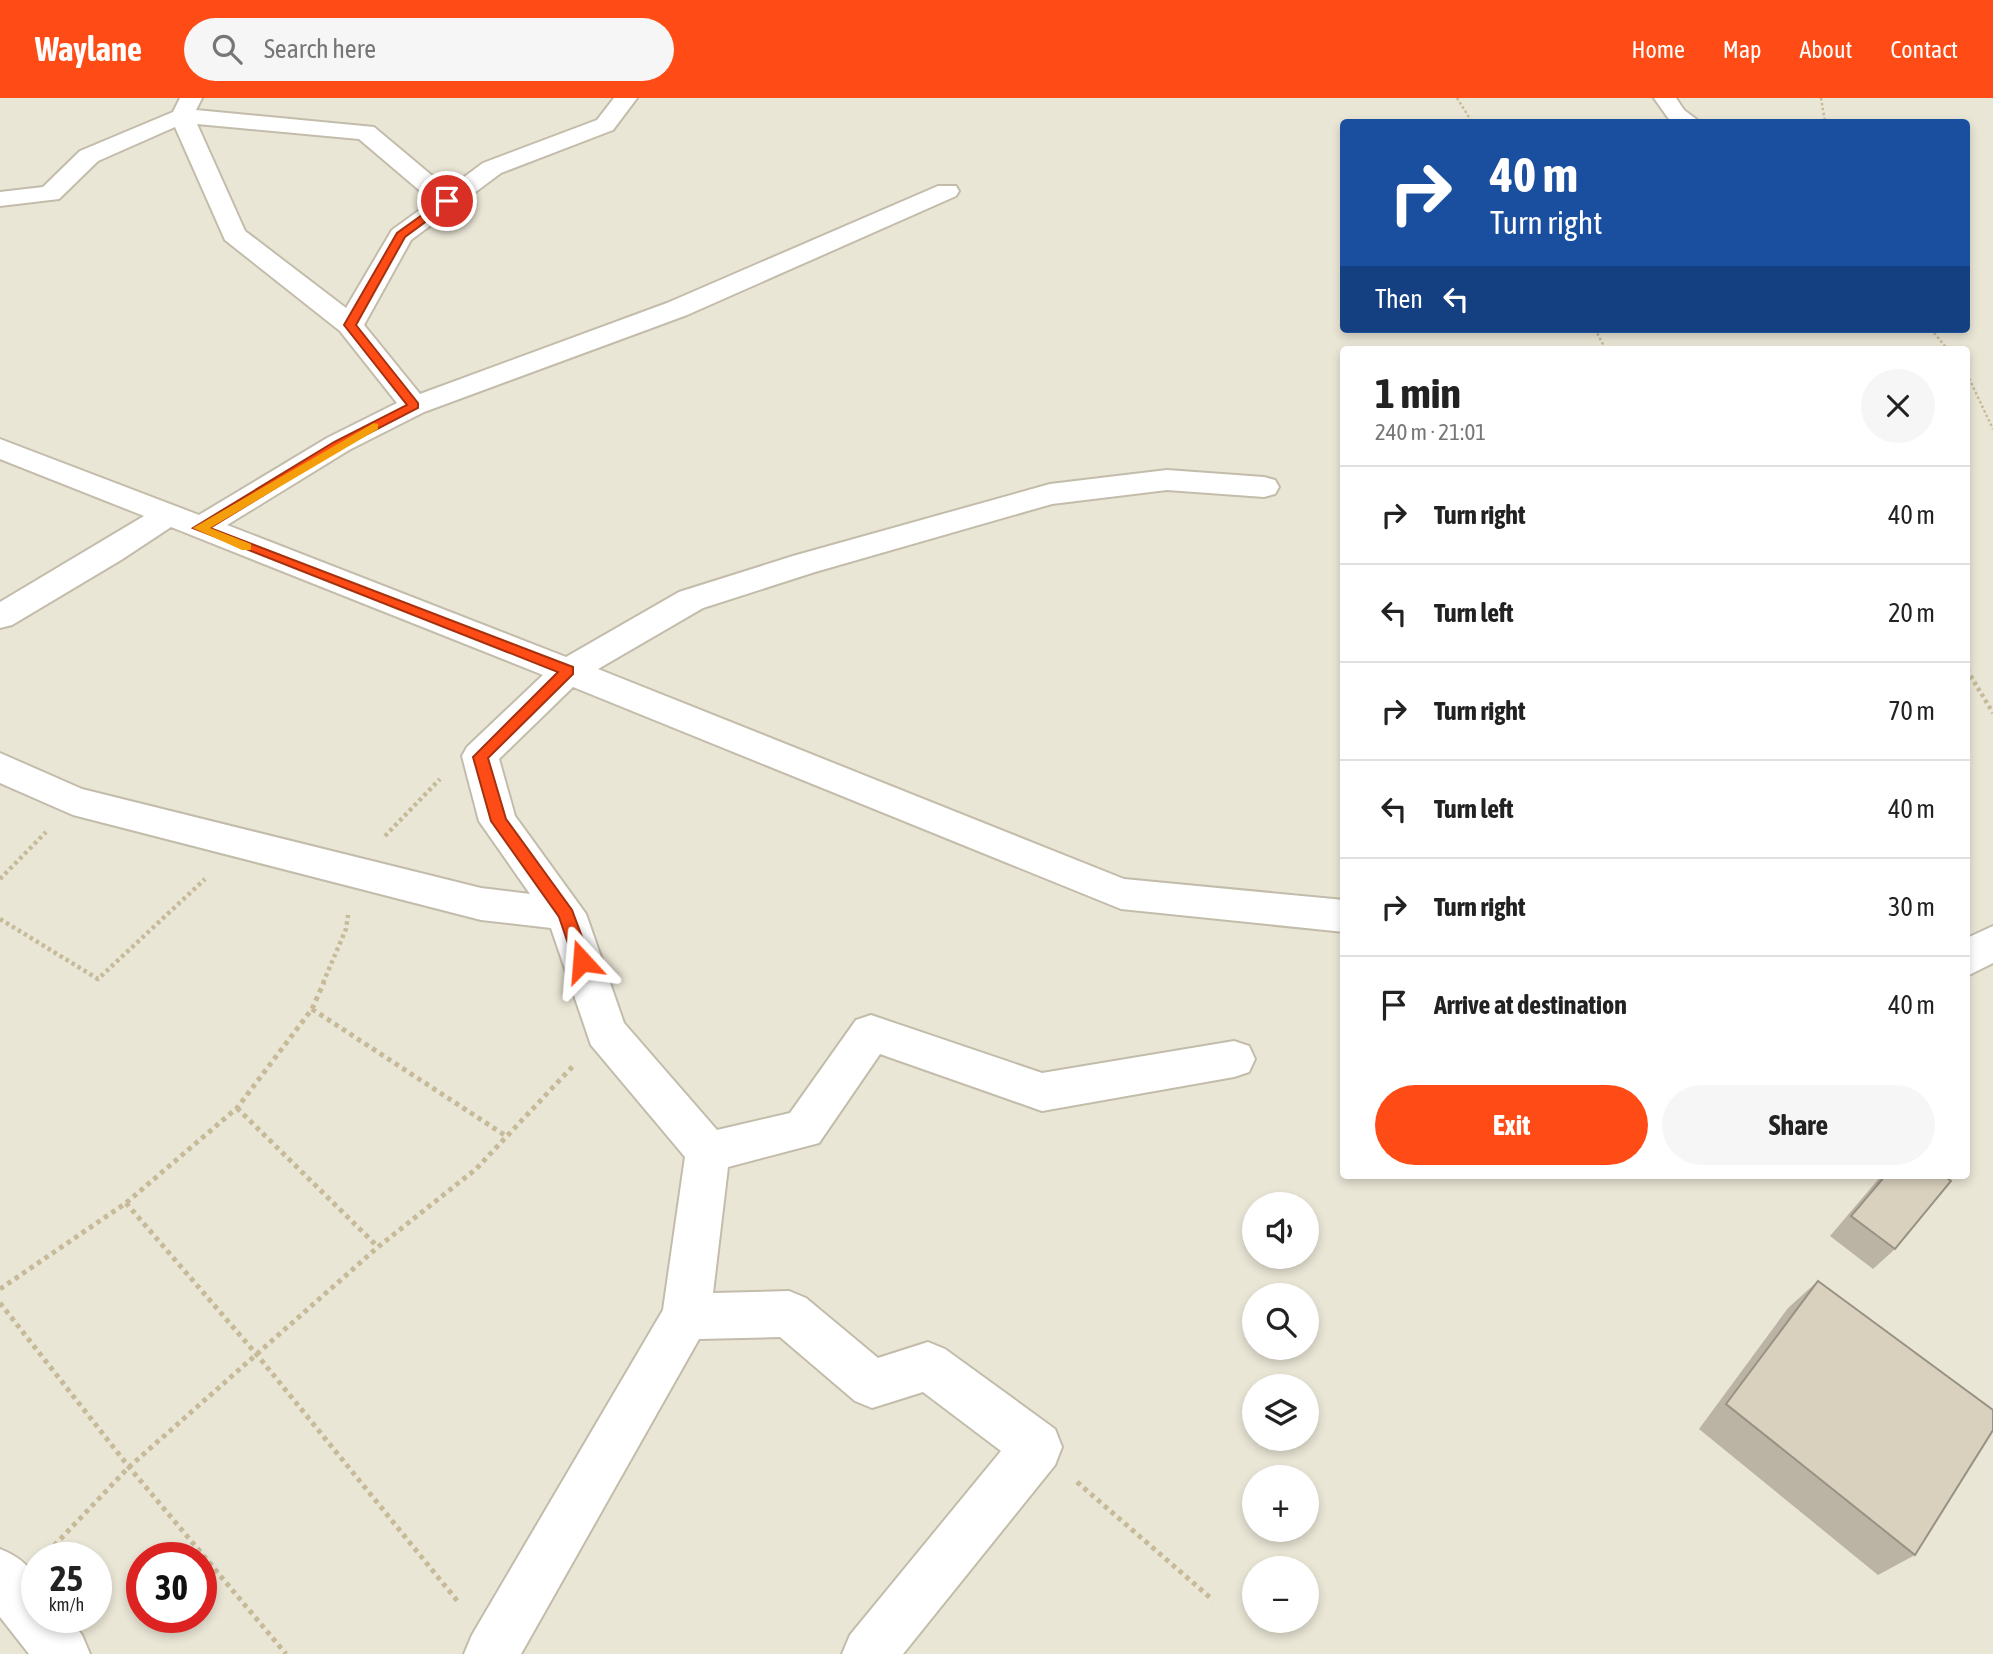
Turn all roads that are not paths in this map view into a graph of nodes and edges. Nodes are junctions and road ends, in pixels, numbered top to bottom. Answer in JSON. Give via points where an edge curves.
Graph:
{"nodes":[{"id":1,"x":626,"y":98,"type":"edge"},
{"id":2,"x":1665,"y":98,"type":"edge"},
{"id":3,"x":187,"y":107,"type":"edge"},
{"id":4,"x":1682,"y":119,"type":"edge"},
{"id":5,"x":947,"y":191,"type":"dead end"},
{"id":6,"x":0,"y":199,"type":"edge"},
{"id":7,"x":447,"y":201,"type":"junction"},
{"id":8,"x":350,"y":325,"type":"junction"},
{"id":9,"x":414,"y":406,"type":"junction"},
{"id":10,"x":0,"y":448,"type":"edge"},
{"id":11,"x":1264,"y":487,"type":"dead end"},
{"id":12,"x":185,"y":521,"type":"junction"},
{"id":13,"x":0,"y":617,"type":"edge"},
{"id":14,"x":568,"y":671,"type":"junction"},
{"id":15,"x":0,"y":767,"type":"edge"},
{"id":16,"x":566,"y":914,"type":"junction"},
{"id":17,"x":1340,"y":916,"type":"edge"},
{"id":18,"x":1993,"y":942,"type":"edge"},
{"id":19,"x":1970,"y":957,"type":"edge"},
{"id":20,"x":1234,"y":1059,"type":"dead end"},
{"id":21,"x":708,"y":1152,"type":"junction"},
{"id":22,"x":686,"y":1316,"type":"junction"},
{"id":23,"x":0,"y":1575,"type":"edge"},
{"id":24,"x":493,"y":1650,"type":"edge"},
{"id":25,"x":63,"y":1654,"type":"edge"},
{"id":26,"x":869,"y":1654,"type":"edge"}],
"edges":[{"from":1,"to":7,"type":"street","via":[[604,125],[492,168]]},
{"from":2,"to":4,"type":"street"},
{"from":3,"to":6,"type":"street","via":[[89,156],[50,194]]},
{"from":3,"to":7,"type":"street","via":[[366,132]]},
{"from":3,"to":8,"type":"street","via":[[234,235]]},
{"from":5,"to":9,"type":"street","via":[[677,309]]},
{"from":7,"to":8,"type":"street","via":[[401,235]]},
{"from":8,"to":9,"type":"street"},
{"from":9,"to":12,"type":"street"},
{"from":10,"to":12,"type":"street"},
{"from":11,"to":14,"type":"street","via":[[1167,480],[1049,494],[691,600]]},
{"from":12,"to":13,"type":"street","via":[[110,553]]},
{"from":12,"to":14,"type":"street"},
{"from":14,"to":16,"type":"street","via":[[480,757],[498,821]]},
{"from":14,"to":17,"type":"street","via":[[1121,894]]},
{"from":15,"to":16,"type":"street","via":[[73,801],[481,904]]},
{"from":16,"to":21,"type":"street","via":[[606,1032]]},
{"from":18,"to":19,"type":"street"},
{"from":20,"to":21,"type":"street","via":[[1042,1092],[871,1032],[804,1129]]},
{"from":21,"to":22,"type":"street"},
{"from":22,"to":24,"type":"street"},
{"from":22,"to":26,"type":"street","via":[[789,1314],[872,1384],[928,1366],[1037,1447]]},
{"from":23,"to":25,"type":"street"}]}
